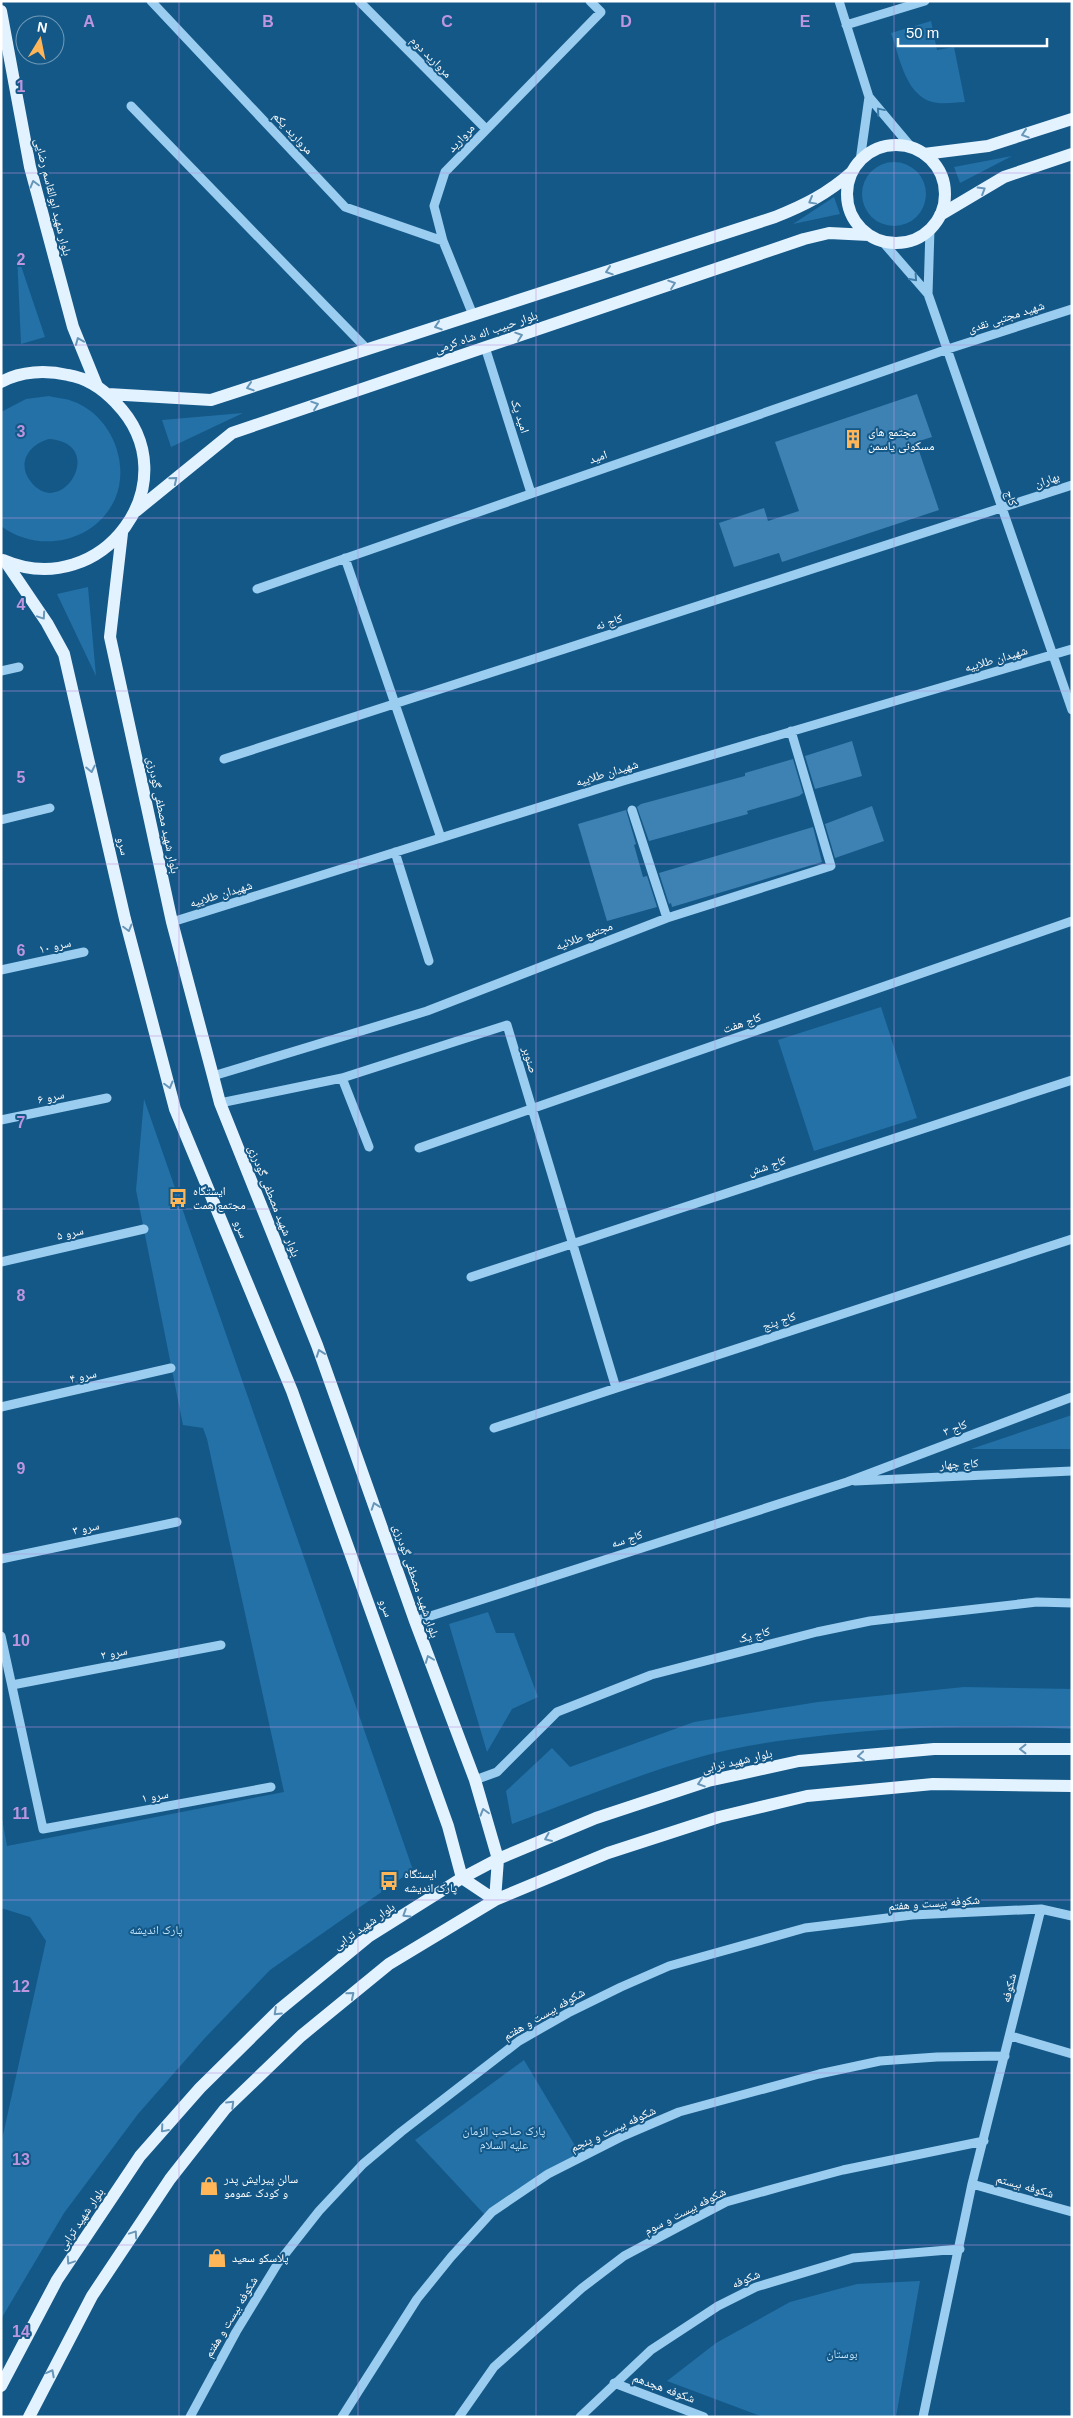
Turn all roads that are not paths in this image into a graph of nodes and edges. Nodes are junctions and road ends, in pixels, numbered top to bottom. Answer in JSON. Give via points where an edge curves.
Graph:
{"nodes":[{"id":1,"x":151,"y":1,"type":"edge"},
{"id":2,"x":359,"y":1,"type":"edge"},
{"id":3,"x":590,"y":1,"type":"edge"},
{"id":4,"x":839,"y":1,"type":"edge"},
{"id":5,"x":925,"y":1,"type":"edge"},
{"id":6,"x":1,"y":11,"type":"edge"},
{"id":7,"x":846,"y":25,"type":"junction"},
{"id":8,"x":869,"y":97,"type":"junction"},
{"id":9,"x":131,"y":106,"type":"dead end"},
{"id":10,"x":1072,"y":119,"type":"edge"},
{"id":11,"x":486,"y":129,"type":"junction"},
{"id":12,"x":912,"y":148,"type":"junction"},
{"id":13,"x":924,"y":154,"type":"junction"},
{"id":14,"x":1072,"y":154,"type":"edge"},
{"id":15,"x":860,"y":160,"type":"junction"},
{"id":16,"x":852,"y":172,"type":"junction"},
{"id":17,"x":940,"y":215,"type":"junction"},
{"id":18,"x":930,"y":229,"type":"junction"},
{"id":19,"x":869,"y":235,"type":"junction"},
{"id":20,"x":443,"y":241,"type":"junction"},
{"id":21,"x":882,"y":241,"type":"junction"},
{"id":22,"x":928,"y":294,"type":"junction"},
{"id":23,"x":1072,"y":309,"type":"edge"},
{"id":24,"x":472,"y":316,"type":"junction"},
{"id":25,"x":485,"y":347,"type":"junction"},
{"id":26,"x":367,"y":349,"type":"junction"},
{"id":27,"x":948,"y":350,"type":"junction"},
{"id":28,"x":1,"y":382,"type":"edge"},
{"id":29,"x":97,"y":386,"type":"junction"},
{"id":30,"x":108,"y":394,"type":"junction"},
{"id":31,"x":1072,"y":484,"type":"edge"},
{"id":32,"x":531,"y":493,"type":"junction"},
{"id":33,"x":1002,"y":509,"type":"junction"},
{"id":34,"x":136,"y":511,"type":"junction"},
{"id":35,"x":122,"y":533,"type":"junction"},
{"id":36,"x":345,"y":558,"type":"junction"},
{"id":37,"x":3,"y":560,"type":"edge"},
{"id":38,"x":257,"y":589,"type":"dead end"},
{"id":39,"x":1072,"y":649,"type":"edge"},
{"id":40,"x":1052,"y":655,"type":"junction"},
{"id":41,"x":19,"y":667,"type":"dead end"},
{"id":42,"x":1,"y":671,"type":"edge"},
{"id":43,"x":393,"y":704,"type":"junction"},
{"id":44,"x":1072,"y":710,"type":"edge"},
{"id":45,"x":791,"y":731,"type":"junction"},
{"id":46,"x":224,"y":759,"type":"dead end"},
{"id":47,"x":50,"y":808,"type":"dead end"},
{"id":48,"x":632,"y":810,"type":"dead end"},
{"id":49,"x":1,"y":820,"type":"edge"},
{"id":50,"x":440,"y":838,"type":"junction"},
{"id":51,"x":395,"y":852,"type":"junction"},
{"id":52,"x":667,"y":918,"type":"junction"},
{"id":53,"x":1072,"y":921,"type":"edge"},
{"id":54,"x":172,"y":922,"type":"junction"},
{"id":55,"x":84,"y":952,"type":"dead end"},
{"id":56,"x":429,"y":961,"type":"dead end"},
{"id":57,"x":1,"y":970,"type":"edge"},
{"id":58,"x":213,"y":1076,"type":"junction"},
{"id":59,"x":342,"y":1078,"type":"junction"},
{"id":60,"x":1072,"y":1080,"type":"edge"},
{"id":61,"x":107,"y":1098,"type":"dead end"},
{"id":62,"x":220,"y":1103,"type":"junction"},
{"id":63,"x":532,"y":1110,"type":"junction"},
{"id":64,"x":1,"y":1120,"type":"edge"},
{"id":65,"x":368,"y":1147,"type":"dead end"},
{"id":66,"x":419,"y":1148,"type":"dead end"},
{"id":67,"x":144,"y":1228,"type":"dead end"},
{"id":68,"x":1072,"y":1239,"type":"edge"},
{"id":69,"x":573,"y":1242,"type":"junction"},
{"id":70,"x":1,"y":1262,"type":"edge"},
{"id":71,"x":471,"y":1278,"type":"dead end"},
{"id":72,"x":171,"y":1368,"type":"dead end"},
{"id":73,"x":616,"y":1388,"type":"junction"},
{"id":74,"x":1072,"y":1397,"type":"edge"},
{"id":75,"x":1,"y":1407,"type":"edge"},
{"id":76,"x":494,"y":1428,"type":"dead end"},
{"id":77,"x":1072,"y":1471,"type":"edge"},
{"id":78,"x":847,"y":1482,"type":"junction"},
{"id":79,"x":176,"y":1522,"type":"dead end"},
{"id":80,"x":1,"y":1559,"type":"edge"},
{"id":81,"x":1072,"y":1603,"type":"edge"},
{"id":82,"x":415,"y":1621,"type":"junction"},
{"id":83,"x":1,"y":1636,"type":"edge"},
{"id":84,"x":221,"y":1646,"type":"dead end"},
{"id":85,"x":12,"y":1685,"type":"junction"},
{"id":86,"x":1072,"y":1749,"type":"edge"},
{"id":87,"x":475,"y":1780,"type":"junction"},
{"id":88,"x":1072,"y":1786,"type":"edge"},
{"id":89,"x":271,"y":1787,"type":"dead end"},
{"id":90,"x":498,"y":1859,"type":"junction"},
{"id":91,"x":462,"y":1878,"type":"junction"},
{"id":92,"x":494,"y":1900,"type":"junction"},
{"id":93,"x":1042,"y":1909,"type":"junction"},
{"id":94,"x":1072,"y":1916,"type":"edge"},
{"id":95,"x":1011,"y":2036,"type":"junction"},
{"id":96,"x":1072,"y":2054,"type":"edge"},
{"id":97,"x":1005,"y":2056,"type":"junction"},
{"id":98,"x":984,"y":2141,"type":"junction"},
{"id":99,"x":972,"y":2184,"type":"junction"},
{"id":100,"x":1072,"y":2212,"type":"edge"},
{"id":101,"x":960,"y":2249,"type":"junction"},
{"id":102,"x":614,"y":2383,"type":"junction"},
{"id":103,"x":1,"y":2386,"type":"edge"},
{"id":104,"x":29,"y":2417,"type":"edge"},
{"id":105,"x":190,"y":2417,"type":"edge"},
{"id":106,"x":342,"y":2417,"type":"edge"},
{"id":107,"x":459,"y":2417,"type":"edge"},
{"id":108,"x":580,"y":2417,"type":"edge"},
{"id":109,"x":704,"y":2417,"type":"edge"},
{"id":110,"x":923,"y":2417,"type":"edge"}],
"edges":[{"from":1,"to":20,"type":"street","name":"مروارید یکم","via":[[345,207]]},
{"from":2,"to":11,"type":"street","name":"مروارید دوم"},
{"from":3,"to":11,"type":"street","name":"مروارید","via":[[600,12]]},
{"from":4,"to":7,"type":"street"},
{"from":5,"to":7,"type":"street"},
{"from":29,"to":6,"type":"main road","name":"بلوار شهید ابوالقاسم رضایی","one_way":true,"via":[[73,326],[30,166]]},
{"from":7,"to":8,"type":"street"},
{"from":12,"to":8,"type":"street","one_way":true},
{"from":8,"to":15,"type":"street"},
{"from":9,"to":26,"type":"street"},
{"from":10,"to":13,"type":"main road","one_way":true,"via":[[988,146]]},
{"from":11,"to":20,"type":"street","name":"مروارید","via":[[446,172],[434,206]]},
{"from":12,"to":13,"type":"main road"},
{"from":12,"to":15,"type":"main road","via":[[884,147]]},
{"from":13,"to":17,"type":"main road","via":[[941,175],[944,202]]},
{"from":17,"to":14,"type":"main road","one_way":true,"via":[[1004,177]]},
{"from":15,"to":16,"type":"main road"},
{"from":16,"to":19,"type":"main road","via":[[847,186],[850,214]]},
{"from":16,"to":24,"type":"main road","name":"بلوار حبیب اله شاه کرمی","one_way":true,"via":[[830,191],[804,206]]},
{"from":17,"to":18,"type":"main road"},
{"from":18,"to":21,"type":"main road","via":[[910,241]]},
{"from":18,"to":22,"type":"street","name":"کاج"},
{"from":19,"to":21,"type":"main road"},
{"from":25,"to":19,"type":"main road","name":"بلوار حبیب اله شاه کرمی","one_way":true,"via":[[804,239],[829,233]]},
{"from":20,"to":24,"type":"street","name":"مروارید"},
{"from":21,"to":22,"type":"street","name":"کاج","one_way":true},
{"from":22,"to":27,"type":"street","name":"کاج"},
{"from":23,"to":27,"type":"street","name":"شهید مجتبی نقدی"},
{"from":24,"to":26,"type":"main road","name":"بلوار حبیب اله شاه کرمی","one_way":true},
{"from":25,"to":32,"type":"street","name":"امید یک"},
{"from":34,"to":25,"type":"main road","name":"بلوار حبیب اله شاه کرمی","one_way":true,"via":[[232,433]]},
{"from":26,"to":30,"type":"main road","name":"بلوار حبیب اله شاه کرمی","one_way":true,"via":[[211,400]]},
{"from":27,"to":32,"type":"street","name":"امید"},
{"from":27,"to":33,"type":"street","name":"کاج"},
{"from":28,"to":29,"type":"main road","via":[[30,373],[53,372],[76,376]]},
{"from":29,"to":30,"type":"main road"},
{"from":30,"to":34,"type":"main road","via":[[126,412],[144,460],[143,486]]},
{"from":31,"to":33,"type":"street","name":"بهاران"},
{"from":32,"to":36,"type":"street","name":"امید"},
{"from":33,"to":40,"type":"street","name":"کاج"},
{"from":33,"to":43,"type":"street","name":"کاج نه"},
{"from":34,"to":35,"type":"main road"},
{"from":35,"to":37,"type":"main road","via":[[104,550],[81,563],[56,569],[30,568]]},
{"from":35,"to":54,"type":"main road","name":"بلوار شهید مصطفی گودرزی","via":[[110,637]]},
{"from":36,"to":38,"type":"street","name":"امید"},
{"from":36,"to":43,"type":"street"},
{"from":37,"to":91,"type":"main road","name":"سرو","one_way":true,"via":[[47,623],[64,654],[126,919],[175,1109],[320,1464],[448,1826]]},
{"from":39,"to":40,"type":"street","name":"شهیدان طلاییه"},
{"from":40,"to":44,"type":"street","name":"کاج"},
{"from":40,"to":45,"type":"street","name":"شهیدان طلاییه"},
{"from":41,"to":42,"type":"street"},
{"from":43,"to":46,"type":"street","name":"کاج نه"},
{"from":43,"to":50,"type":"street"},
{"from":45,"to":50,"type":"street","name":"شهیدان طلاییه"},
{"from":45,"to":52,"type":"street","name":"مجتمع طلائیه","via":[[830,866]]},
{"from":47,"to":49,"type":"street"},
{"from":48,"to":52,"type":"street"},
{"from":50,"to":51,"type":"street","name":"شهیدان طلاییه"},
{"from":51,"to":54,"type":"street","name":"شهیدان طلاییه"},
{"from":51,"to":56,"type":"street"},
{"from":52,"to":58,"type":"street","name":"مجتمع طلائیه","via":[[427,1012]]},
{"from":53,"to":63,"type":"street","name":"کاج هفت"},
{"from":54,"to":58,"type":"main road","name":"بلوار شهید مصطفی گودرزی"},
{"from":55,"to":57,"type":"street","name":"سرو ۱۰"},
{"from":58,"to":62,"type":"main road","name":"بلوار شهید مصطفی گودرزی"},
{"from":59,"to":62,"type":"street","name":"صنوبر"},
{"from":59,"to":63,"type":"street","name":"صنوبر","via":[[507,1025]]},
{"from":59,"to":65,"type":"street"},
{"from":60,"to":69,"type":"street","name":"کاج شش"},
{"from":61,"to":64,"type":"street","name":"سرو ۶"},
{"from":82,"to":62,"type":"main road","name":"بلوار شهید مصطفی گودرزی","one_way":true,"via":[[318,1345]]},
{"from":63,"to":66,"type":"street","name":"کاج هفت"},
{"from":63,"to":69,"type":"street","name":"صنوبر"},
{"from":67,"to":70,"type":"street","name":"سرو ۵"},
{"from":68,"to":73,"type":"street","name":"کاج پنج"},
{"from":69,"to":71,"type":"street","name":"کاج شش"},
{"from":69,"to":73,"type":"street","name":"صنوبر"},
{"from":72,"to":75,"type":"street","name":"سرو ۴"},
{"from":73,"to":76,"type":"street","name":"کاج پنج"},
{"from":74,"to":78,"type":"street","name":"کاج ۳"},
{"from":77,"to":78,"type":"street","name":"کاج چهار"},
{"from":78,"to":82,"type":"street","name":"کاج سه"},
{"from":79,"to":80,"type":"street","name":"سرو ۳"},
{"from":81,"to":87,"type":"street","name":"کاج یک","via":[[1037,1602],[870,1621],[651,1676],[557,1712],[496,1772]]},
{"from":87,"to":82,"type":"main road","name":"بلوار شهید مصطفی گودرزی","one_way":true},
{"from":83,"to":85,"type":"street"},
{"from":84,"to":85,"type":"street","name":"سرو ۲"},
{"from":85,"to":89,"type":"street","name":"سرو ۱","via":[[43,1829]]},
{"from":86,"to":90,"type":"main road","name":"بلوار شهید ترابی","one_way":true,"via":[[934,1749],[799,1762],[708,1781],[596,1818]]},
{"from":90,"to":87,"type":"main road","name":"بلوار شهید مصطفی گودرزی","one_way":true},
{"from":88,"to":92,"type":"main road","via":[[933,1784],[806,1796],[719,1817],[608,1853]]},
{"from":90,"to":91,"type":"main road","name":"بلوار شهید ترابی"},
{"from":90,"to":92,"type":"main road"},
{"from":91,"to":92,"type":"main road"},
{"from":91,"to":103,"type":"main road","name":"بلوار شهید ترابی","one_way":true,"via":[[368,1937],[279,2010],[200,2088],[140,2156],[57,2280]]},
{"from":104,"to":92,"type":"main road","one_way":true,"via":[[92,2296],[170,2179],[225,2109],[302,2036],[389,1964]]},
{"from":93,"to":94,"type":"street","name":"شکوفه بیست و هفتم"},
{"from":93,"to":95,"type":"street","name":"شکوفه"},
{"from":93,"to":105,"type":"street","name":"شکوفه بیست و هفتم","via":[[912,1915],[805,1928],[669,1966],[586,2004],[519,2041],[385,2144],[319,2211],[278,2263]]},
{"from":95,"to":96,"type":"street"},
{"from":95,"to":97,"type":"street","name":"شکوفه"},
{"from":97,"to":98,"type":"street","name":"شکوفه"},
{"from":97,"to":106,"type":"street","name":"شکوفه بیست و پنجم","via":[[880,2061],[819,2074],[679,2112],[548,2174],[492,2212],[451,2257],[417,2299]]},
{"from":98,"to":99,"type":"street","name":"شکوفه"},
{"from":98,"to":107,"type":"street","name":"شکوفه بیست و سوم","via":[[843,2170],[726,2202],[624,2256],[582,2288],[494,2367]]},
{"from":99,"to":100,"type":"street","name":"شکوفه بیستم"},
{"from":99,"to":101,"type":"street","name":"شکوفه"},
{"from":101,"to":102,"type":"street","name":"شکوفه","via":[[853,2258],[756,2287],[718,2306],[651,2350]]},
{"from":101,"to":110,"type":"street","name":"شکوفه"},
{"from":102,"to":108,"type":"street","name":"شکوفه"},
{"from":102,"to":109,"type":"street","name":"شکوفه هجدهم"}]}
